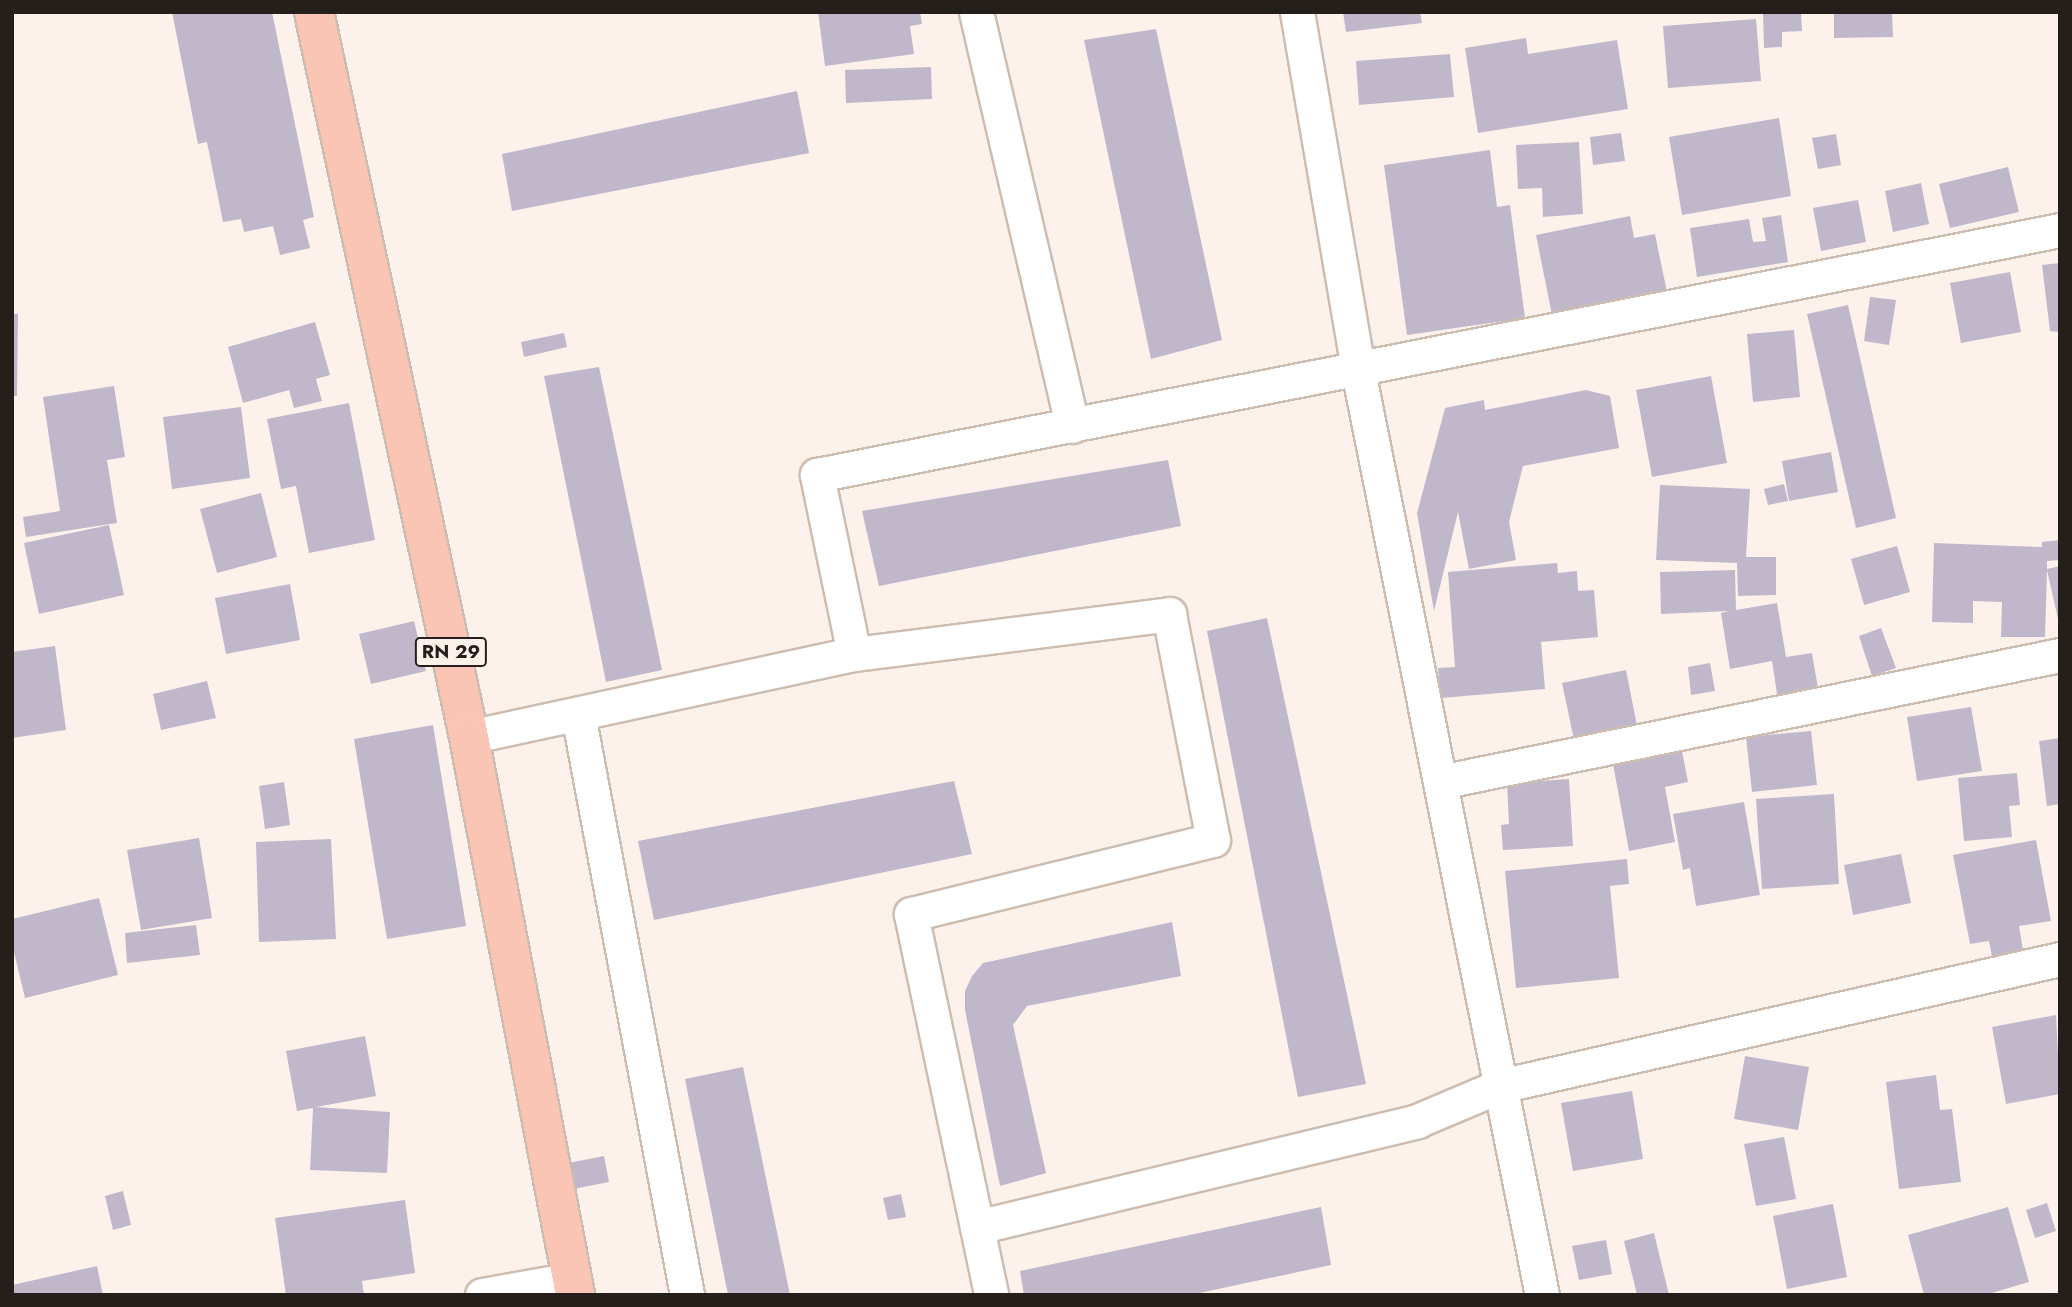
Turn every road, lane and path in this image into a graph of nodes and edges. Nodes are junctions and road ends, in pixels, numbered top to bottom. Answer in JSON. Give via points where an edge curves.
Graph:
{"nodes":[{"id":1,"x":314,"y":12,"type":"edge"},
{"id":2,"x":976,"y":12,"type":"edge"},
{"id":3,"x":1297,"y":12,"type":"edge"},
{"id":4,"x":2060,"y":230,"type":"edge"},
{"id":5,"x":1357,"y":370,"type":"junction"},
{"id":6,"x":1072,"y":426,"type":"junction"},
{"id":7,"x":854,"y":654,"type":"junction"},
{"id":8,"x":2060,"y":655,"type":"edge"},
{"id":9,"x":578,"y":714,"type":"junction"},
{"id":10,"x":469,"y":737,"type":"junction"},
{"id":11,"x":1440,"y":782,"type":"junction"},
{"id":12,"x":2060,"y":959,"type":"edge"},
{"id":13,"x":1500,"y":1086,"type":"junction"},
{"id":14,"x":977,"y":1227,"type":"junction"},
{"id":15,"x":573,"y":1287,"type":"edge"},
{"id":16,"x":482,"y":1295,"type":"edge"},
{"id":17,"x":687,"y":1295,"type":"edge"},
{"id":18,"x":992,"y":1295,"type":"edge"},
{"id":19,"x":1542,"y":1295,"type":"edge"}],
"edges":[{"from":1,"to":10,"type":"main road","number":"RN 29"},
{"from":2,"to":6,"type":"street"},
{"from":3,"to":5,"type":"street"},
{"from":4,"to":5,"type":"street"},
{"from":5,"to":6,"type":"street"},
{"from":5,"to":11,"type":"street"},
{"from":6,"to":7,"type":"street","via":[[817,475]]},
{"from":7,"to":9,"type":"street"},
{"from":7,"to":14,"type":"street","via":[[1169,614],[1213,840],[911,914]]},
{"from":8,"to":11,"type":"street"},
{"from":9,"to":10,"type":"street"},
{"from":9,"to":17,"type":"street"},
{"from":10,"to":15,"type":"main road","number":"RN 29"},
{"from":11,"to":13,"type":"street"},
{"from":12,"to":13,"type":"street"},
{"from":13,"to":14,"type":"street","via":[[1417,1121]]},
{"from":13,"to":19,"type":"street"},
{"from":14,"to":18,"type":"street"},
{"from":15,"to":16,"type":"street"}]}
